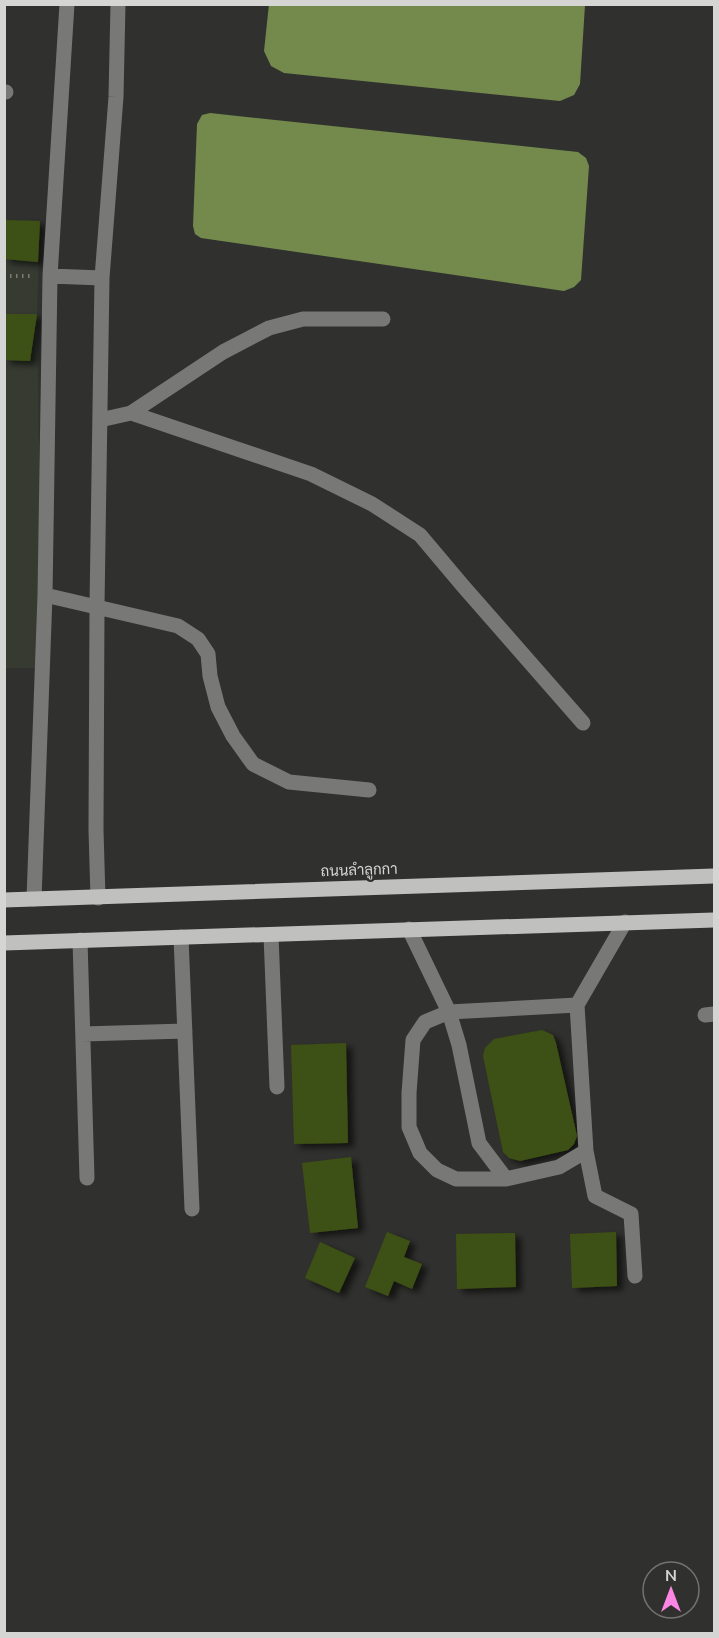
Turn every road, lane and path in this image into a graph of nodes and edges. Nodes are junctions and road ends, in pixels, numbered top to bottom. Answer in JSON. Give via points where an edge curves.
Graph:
{"nodes":[{"id":1,"x":67,"y":4,"type":"edge"},
{"id":2,"x":118,"y":4,"type":"edge"},
{"id":3,"x":50,"y":276,"type":"junction"},
{"id":4,"x":102,"y":278,"type":"junction"},
{"id":5,"x":383,"y":319,"type":"dead end"},
{"id":6,"x":131,"y":413,"type":"junction"},
{"id":7,"x":100,"y":420,"type":"junction"},
{"id":8,"x":45,"y":595,"type":"junction"},
{"id":9,"x":97,"y":606,"type":"junction"},
{"id":10,"x":583,"y":723,"type":"dead end"},
{"id":11,"x":369,"y":790,"type":"dead end"},
{"id":12,"x":714,"y":876,"type":"edge"},
{"id":13,"x":34,"y":898,"type":"junction"},
{"id":14,"x":98,"y":898,"type":"junction"},
{"id":15,"x":4,"y":900,"type":"edge"},
{"id":16,"x":714,"y":920,"type":"edge"},
{"id":17,"x":625,"y":922,"type":"junction"},
{"id":18,"x":409,"y":929,"type":"junction"},
{"id":19,"x":271,"y":934,"type":"junction"},
{"id":20,"x":181,"y":937,"type":"junction"},
{"id":21,"x":80,"y":940,"type":"junction"},
{"id":22,"x":4,"y":943,"type":"edge"},
{"id":23,"x":577,"y":1005,"type":"junction"},
{"id":24,"x":449,"y":1012,"type":"junction"},
{"id":25,"x":185,"y":1031,"type":"junction"},
{"id":26,"x":83,"y":1034,"type":"junction"},
{"id":27,"x":277,"y":1087,"type":"dead end"},
{"id":28,"x":586,"y":1151,"type":"junction"},
{"id":29,"x":87,"y":1178,"type":"dead end"},
{"id":30,"x":506,"y":1179,"type":"junction"},
{"id":31,"x":192,"y":1209,"type":"dead end"},
{"id":32,"x":635,"y":1276,"type":"dead end"}],
"edges":[{"from":1,"to":3,"type":"street"},
{"from":2,"to":4,"type":"street","via":[[116,97]]},
{"from":3,"to":4,"type":"street"},
{"from":3,"to":8,"type":"street"},
{"from":4,"to":7,"type":"street"},
{"from":5,"to":6,"type":"street","via":[[303,319],[268,328],[223,352]]},
{"from":6,"to":7,"type":"street"},
{"from":6,"to":10,"type":"street","via":[[311,474],[372,504],[420,535]]},
{"from":7,"to":9,"type":"street"},
{"from":8,"to":9,"type":"street"},
{"from":8,"to":13,"type":"street"},
{"from":9,"to":11,"type":"street","via":[[178,626],[198,639],[207,654],[218,707],[253,764],[289,782]]},
{"from":9,"to":14,"type":"street"},
{"from":12,"to":14,"type":"main road","name":"ถนนลำลูกกา"},
{"from":13,"to":14,"type":"main road","name":"ถนนลำลูกกา"},
{"from":13,"to":15,"type":"main road","name":"ถนนลำลูกกา"},
{"from":16,"to":17,"type":"main road"},
{"from":17,"to":18,"type":"main road"},
{"from":17,"to":23,"type":"street"},
{"from":18,"to":19,"type":"main road"},
{"from":18,"to":24,"type":"street"},
{"from":19,"to":20,"type":"main road"},
{"from":19,"to":27,"type":"street"},
{"from":20,"to":21,"type":"main road"},
{"from":20,"to":25,"type":"street"},
{"from":21,"to":22,"type":"main road"},
{"from":21,"to":26,"type":"street"},
{"from":23,"to":24,"type":"street"},
{"from":23,"to":28,"type":"street"},
{"from":24,"to":30,"type":"street","via":[[479,1143]]},
{"from":24,"to":30,"type":"street","via":[[425,1022],[413,1040],[409,1127],[420,1153],[437,1170],[456,1179]]},
{"from":25,"to":26,"type":"street"},
{"from":25,"to":31,"type":"street"},
{"from":26,"to":29,"type":"street"},
{"from":28,"to":30,"type":"street","via":[[559,1167]]},
{"from":28,"to":32,"type":"street","via":[[596,1196],[632,1214]]}]}
